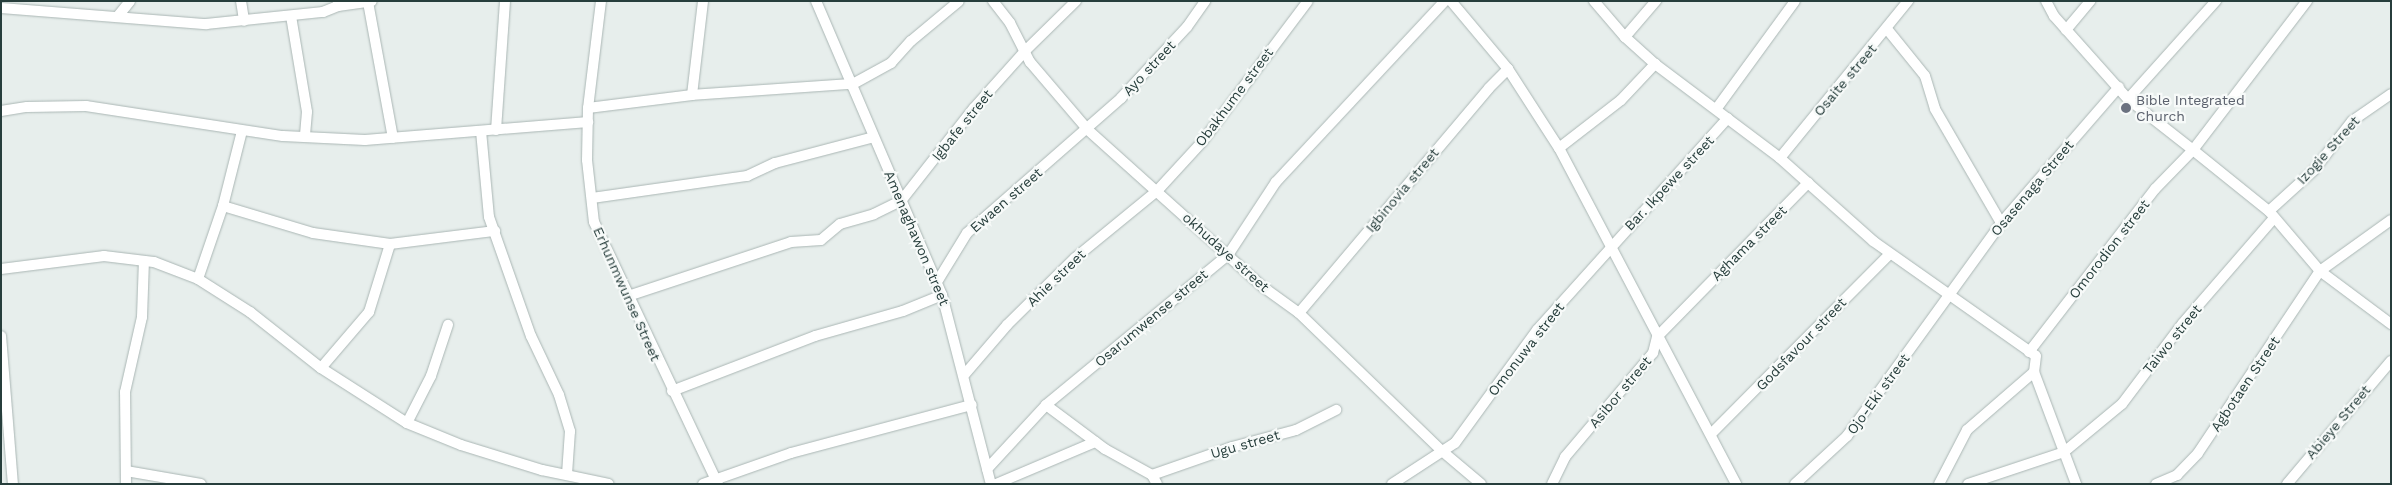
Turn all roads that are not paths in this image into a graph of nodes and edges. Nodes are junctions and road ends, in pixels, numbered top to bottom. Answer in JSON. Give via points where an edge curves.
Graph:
{"nodes":[{"id":1,"x":130,"y":1,"type":"edge"},
{"id":2,"x":241,"y":1,"type":"edge"},
{"id":3,"x":372,"y":1,"type":"edge"},
{"id":4,"x":505,"y":1,"type":"edge"},
{"id":5,"x":600,"y":1,"type":"edge"},
{"id":6,"x":703,"y":1,"type":"edge"},
{"id":7,"x":816,"y":1,"type":"edge"},
{"id":8,"x":958,"y":1,"type":"edge"},
{"id":9,"x":993,"y":1,"type":"edge"},
{"id":10,"x":1076,"y":1,"type":"edge"},
{"id":11,"x":1204,"y":1,"type":"edge"},
{"id":12,"x":1308,"y":1,"type":"edge"},
{"id":13,"x":1445,"y":1,"type":"edge"},
{"id":14,"x":1451,"y":1,"type":"edge"},
{"id":15,"x":1594,"y":1,"type":"edge"},
{"id":16,"x":1656,"y":1,"type":"edge"},
{"id":17,"x":1795,"y":1,"type":"edge"},
{"id":18,"x":1908,"y":1,"type":"edge"},
{"id":19,"x":2046,"y":1,"type":"edge"},
{"id":20,"x":2090,"y":1,"type":"edge"},
{"id":21,"x":2216,"y":1,"type":"edge"},
{"id":22,"x":2306,"y":1,"type":"edge"},
{"id":23,"x":368,"y":2,"type":"edge"},
{"id":24,"x":338,"y":4,"type":"edge"},
{"id":25,"x":1,"y":8,"type":"edge"},
{"id":26,"x":118,"y":16,"type":"junction"},
{"id":27,"x":291,"y":16,"type":"junction"},
{"id":28,"x":244,"y":21,"type":"junction"},
{"id":29,"x":1887,"y":29,"type":"junction"},
{"id":30,"x":2066,"y":30,"type":"junction"},
{"id":31,"x":1625,"y":38,"type":"junction"},
{"id":32,"x":1026,"y":50,"type":"junction"},
{"id":33,"x":1655,"y":64,"type":"junction"},
{"id":34,"x":1508,"y":69,"type":"junction"},
{"id":35,"x":851,"y":84,"type":"junction"},
{"id":36,"x":2119,"y":87,"type":"junction"},
{"id":37,"x":2391,"y":94,"type":"edge"},
{"id":38,"x":692,"y":95,"type":"junction"},
{"id":39,"x":2128,"y":99,"type":"junction"},
{"id":40,"x":588,"y":108,"type":"junction"},
{"id":41,"x":1717,"y":108,"type":"junction"},
{"id":42,"x":1,"y":111,"type":"edge"},
{"id":43,"x":1728,"y":118,"type":"junction"},
{"id":44,"x":588,"y":122,"type":"junction"},
{"id":45,"x":496,"y":130,"type":"junction"},
{"id":46,"x":1088,"y":130,"type":"junction"},
{"id":47,"x":242,"y":131,"type":"junction"},
{"id":48,"x":481,"y":131,"type":"junction"},
{"id":49,"x":305,"y":137,"type":"junction"},
{"id":50,"x":874,"y":137,"type":"junction"},
{"id":51,"x":393,"y":138,"type":"junction"},
{"id":52,"x":1559,"y":148,"type":"junction"},
{"id":53,"x":2193,"y":150,"type":"junction"},
{"id":54,"x":1780,"y":158,"type":"junction"},
{"id":55,"x":1808,"y":183,"type":"junction"},
{"id":56,"x":1157,"y":190,"type":"junction"},
{"id":57,"x":592,"y":198,"type":"junction"},
{"id":58,"x":901,"y":201,"type":"junction"},
{"id":59,"x":223,"y":206,"type":"junction"},
{"id":60,"x":2272,"y":215,"type":"junction"},
{"id":61,"x":2391,"y":220,"type":"edge"},
{"id":62,"x":2001,"y":222,"type":"junction"},
{"id":63,"x":494,"y":231,"type":"junction"},
{"id":64,"x":390,"y":244,"type":"junction"},
{"id":65,"x":1610,"y":247,"type":"junction"},
{"id":66,"x":1890,"y":254,"type":"junction"},
{"id":67,"x":1228,"y":255,"type":"junction"},
{"id":68,"x":144,"y":262,"type":"junction"},
{"id":69,"x":1,"y":269,"type":"edge"},
{"id":70,"x":2320,"y":271,"type":"junction"},
{"id":71,"x":198,"y":279,"type":"junction"},
{"id":72,"x":937,"y":282,"type":"junction"},
{"id":73,"x":1951,"y":294,"type":"junction"},
{"id":74,"x":942,"y":295,"type":"junction"},
{"id":75,"x":628,"y":296,"type":"junction"},
{"id":76,"x":1690,"y":302,"type":"joint"},
{"id":77,"x":1299,"y":313,"type":"junction"},
{"id":78,"x":2391,"y":324,"type":"edge"},
{"id":79,"x":448,"y":325,"type":"dead end"},
{"id":80,"x":1,"y":336,"type":"edge"},
{"id":81,"x":1657,"y":337,"type":"junction"},
{"id":82,"x":2029,"y":352,"type":"junction"},
{"id":83,"x":2391,"y":361,"type":"edge"},
{"id":84,"x":321,"y":368,"type":"junction"},
{"id":85,"x":2034,"y":372,"type":"junction"},
{"id":86,"x":965,"y":374,"type":"junction"},
{"id":87,"x":672,"y":391,"type":"junction"},
{"id":88,"x":972,"y":405,"type":"junction"},
{"id":89,"x":1046,"y":405,"type":"junction"},
{"id":90,"x":1336,"y":410,"type":"dead end"},
{"id":91,"x":407,"y":423,"type":"junction"},
{"id":92,"x":1711,"y":434,"type":"junction"},
{"id":93,"x":1095,"y":442,"type":"junction"},
{"id":94,"x":1442,"y":451,"type":"junction"},
{"id":95,"x":2064,"y":452,"type":"junction"},
{"id":96,"x":987,"y":469,"type":"junction"},
{"id":97,"x":126,"y":472,"type":"junction"},
{"id":98,"x":567,"y":474,"type":"junction"},
{"id":99,"x":1154,"y":479,"type":"edge"},
{"id":100,"x":717,"y":483,"type":"edge"},
{"id":101,"x":13,"y":484,"type":"edge"},
{"id":102,"x":126,"y":484,"type":"edge"},
{"id":103,"x":201,"y":484,"type":"edge"},
{"id":104,"x":609,"y":484,"type":"edge"},
{"id":105,"x":703,"y":484,"type":"edge"},
{"id":106,"x":991,"y":484,"type":"edge"},
{"id":107,"x":996,"y":484,"type":"edge"},
{"id":108,"x":1392,"y":484,"type":"edge"},
{"id":109,"x":1481,"y":484,"type":"edge"},
{"id":110,"x":1552,"y":484,"type":"edge"},
{"id":111,"x":1736,"y":484,"type":"edge"},
{"id":112,"x":1795,"y":484,"type":"edge"},
{"id":113,"x":1939,"y":484,"type":"edge"},
{"id":114,"x":1968,"y":484,"type":"edge"},
{"id":115,"x":2076,"y":484,"type":"edge"},
{"id":116,"x":2156,"y":484,"type":"edge"},
{"id":117,"x":2287,"y":484,"type":"edge"}],
"edges":[{"from":1,"to":26,"type":"street"},
{"from":2,"to":28,"type":"street"},
{"from":3,"to":23,"type":"street"},
{"from":4,"to":45,"type":"street"},
{"from":5,"to":40,"type":"street","name":"Erhunmwunse Street"},
{"from":6,"to":38,"type":"street"},
{"from":7,"to":35,"type":"street","name":"Amenaghawon street"},
{"from":8,"to":35,"type":"street","via":[[911,41],[891,63]]},
{"from":9,"to":32,"type":"street","name":"okhudaye street"},
{"from":10,"to":32,"type":"street","name":"Igbafe street"},
{"from":11,"to":46,"type":"street","name":"Ayo street","via":[[1187,27]]},
{"from":12,"to":56,"type":"street","name":"Obakhume street","via":[[1202,142]]},
{"from":13,"to":67,"type":"street","name":"Osarumwense street","via":[[1276,182]]},
{"from":14,"to":34,"type":"street"},
{"from":15,"to":31,"type":"street"},
{"from":16,"to":31,"type":"street"},
{"from":17,"to":41,"type":"street"},
{"from":18,"to":29,"type":"street","name":"Osaite street"},
{"from":19,"to":30,"type":"street"},
{"from":20,"to":30,"type":"street"},
{"from":21,"to":39,"type":"street"},
{"from":22,"to":53,"type":"street","name":"Omorodion street"},
{"from":23,"to":24,"type":"street"},
{"from":23,"to":51,"type":"street"},
{"from":24,"to":27,"type":"street"},
{"from":25,"to":26,"type":"street"},
{"from":26,"to":28,"type":"street","via":[[206,24]]},
{"from":27,"to":28,"type":"street"},
{"from":27,"to":49,"type":"street","via":[[307,112]]},
{"from":29,"to":54,"type":"street","name":"Osaite street"},
{"from":29,"to":62,"type":"street","via":[[1925,76],[1935,109]]},
{"from":30,"to":36,"type":"street"},
{"from":31,"to":33,"type":"street"},
{"from":32,"to":46,"type":"street","name":"okhudaye street","via":[[1030,62]]},
{"from":32,"to":58,"type":"street","name":"Igbafe street","via":[[974,108]]},
{"from":33,"to":41,"type":"street"},
{"from":33,"to":52,"type":"street","via":[[1621,100]]},
{"from":34,"to":52,"type":"street"},
{"from":34,"to":77,"type":"street","name":"Igbinovia street"},
{"from":35,"to":38,"type":"street"},
{"from":35,"to":50,"type":"street","name":"Amenaghawon street"},
{"from":36,"to":39,"type":"street"},
{"from":36,"to":62,"type":"street","name":"Osasenaga Street"},
{"from":37,"to":60,"type":"street","name":"Izogie Street","via":[[2352,121],[2314,170]]},
{"from":38,"to":40,"type":"street"},
{"from":39,"to":53,"type":"street"},
{"from":40,"to":44,"type":"street","name":"Erhunmwunse Street"},
{"from":41,"to":43,"type":"street"},
{"from":42,"to":47,"type":"street","via":[[86,106]]},
{"from":43,"to":54,"type":"street"},
{"from":43,"to":65,"type":"street","name":"Bar. Ikpewe street"},
{"from":44,"to":45,"type":"street"},
{"from":44,"to":57,"type":"street","name":"Erhunmwunse Street"},
{"from":45,"to":48,"type":"street"},
{"from":46,"to":56,"type":"street","name":"okhudaye street"},
{"from":46,"to":72,"type":"street","name":"Ewaen street","via":[[967,233]]},
{"from":47,"to":49,"type":"street"},
{"from":47,"to":59,"type":"street"},
{"from":48,"to":51,"type":"street"},
{"from":48,"to":63,"type":"street"},
{"from":49,"to":51,"type":"street"},
{"from":50,"to":57,"type":"street","via":[[775,163],[747,176]]},
{"from":50,"to":58,"type":"street","name":"Amenaghawon street"},
{"from":52,"to":65,"type":"street"},
{"from":53,"to":60,"type":"street"},
{"from":53,"to":82,"type":"street","name":"Omorodion street","via":[[2155,189]]},
{"from":54,"to":55,"type":"street"},
{"from":55,"to":66,"type":"street"},
{"from":55,"to":76,"type":"street","name":"Aghama street"},
{"from":56,"to":67,"type":"street","name":"okhudaye street"},
{"from":56,"to":86,"type":"street","name":"Ahie street","via":[[1075,258],[1007,325]]},
{"from":57,"to":75,"type":"street","name":"Erhunmwunse Street","via":[[594,222]]},
{"from":58,"to":72,"type":"street","name":"Amenaghawon street"},
{"from":58,"to":75,"type":"street","via":[[874,214],[840,224],[821,240],[791,242]]},
{"from":59,"to":64,"type":"street","via":[[313,233]]},
{"from":59,"to":71,"type":"street"},
{"from":60,"to":70,"type":"street"},
{"from":60,"to":95,"type":"street","name":"Taiwo street","via":[[2183,322],[2122,404]]},
{"from":61,"to":70,"type":"street"},
{"from":62,"to":73,"type":"street","name":"Osasenaga Street"},
{"from":63,"to":64,"type":"street"},
{"from":63,"to":98,"type":"street","via":[[531,336],[559,395],[570,431]]},
{"from":64,"to":84,"type":"street","via":[[369,312]]},
{"from":65,"to":81,"type":"street"},
{"from":65,"to":94,"type":"street","name":"Omonuwa street","via":[[1537,330],[1455,443]]},
{"from":66,"to":73,"type":"street"},
{"from":66,"to":92,"type":"street","name":"Godsfavour street"},
{"from":67,"to":77,"type":"street","name":"okhudaye street"},
{"from":67,"to":89,"type":"street","name":"Osarumwense street"},
{"from":68,"to":69,"type":"street","via":[[104,256]]},
{"from":68,"to":71,"type":"street"},
{"from":68,"to":97,"type":"street","via":[[142,317],[125,392]]},
{"from":70,"to":78,"type":"street"},
{"from":70,"to":116,"type":"street","name":"Agbotaen Street","via":[[2198,453],[2177,475]]},
{"from":71,"to":84,"type":"street","via":[[250,312]]},
{"from":72,"to":74,"type":"street","name":"Amenaghawon street"},
{"from":73,"to":82,"type":"street"},
{"from":73,"to":112,"type":"street","name":"Ojo-Eki street","via":[[1847,436]]},
{"from":74,"to":86,"type":"street","name":"Amenaghawon street"},
{"from":74,"to":87,"type":"street","via":[[903,311],[816,336]]},
{"from":75,"to":87,"type":"street","name":"Erhunmwunse Street"},
{"from":76,"to":81,"type":"street","name":"Asibor street"},
{"from":77,"to":94,"type":"street","name":"okhudaye street"},
{"from":79,"to":91,"type":"street","via":[[431,376]]},
{"from":80,"to":101,"type":"street"},
{"from":81,"to":92,"type":"street"},
{"from":81,"to":110,"type":"street","name":"Asibor street","via":[[1653,353],[1566,457]]},
{"from":82,"to":85,"type":"street","via":[[2036,356]]},
{"from":83,"to":117,"type":"street","name":"Abieye Street"},
{"from":84,"to":91,"type":"street"},
{"from":85,"to":95,"type":"street"},
{"from":85,"to":113,"type":"street","via":[[1967,430]]},
{"from":86,"to":88,"type":"street","name":"Amenaghawon street"},
{"from":87,"to":100,"type":"street","name":"Erhunmwunse Street"},
{"from":88,"to":96,"type":"street","name":"Amenaghawon street"},
{"from":88,"to":100,"type":"street","via":[[791,452]]},
{"from":89,"to":93,"type":"street"},
{"from":89,"to":96,"type":"street","name":"Osarumwense street"},
{"from":90,"to":99,"type":"street","name":"Ugu street","via":[[1296,430],[1232,447]]},
{"from":91,"to":98,"type":"street","via":[[461,445]]},
{"from":92,"to":111,"type":"street"},
{"from":93,"to":99,"type":"street"},
{"from":93,"to":107,"type":"street"},
{"from":94,"to":108,"type":"street","name":"Omonuwa street"},
{"from":94,"to":109,"type":"street","name":"okhudaye street"},
{"from":95,"to":114,"type":"street"},
{"from":95,"to":115,"type":"street"},
{"from":96,"to":106,"type":"street","name":"Amenaghawon street"},
{"from":97,"to":102,"type":"street"},
{"from":97,"to":103,"type":"street"},
{"from":98,"to":104,"type":"street"},
{"from":100,"to":105,"type":"street"}]}
